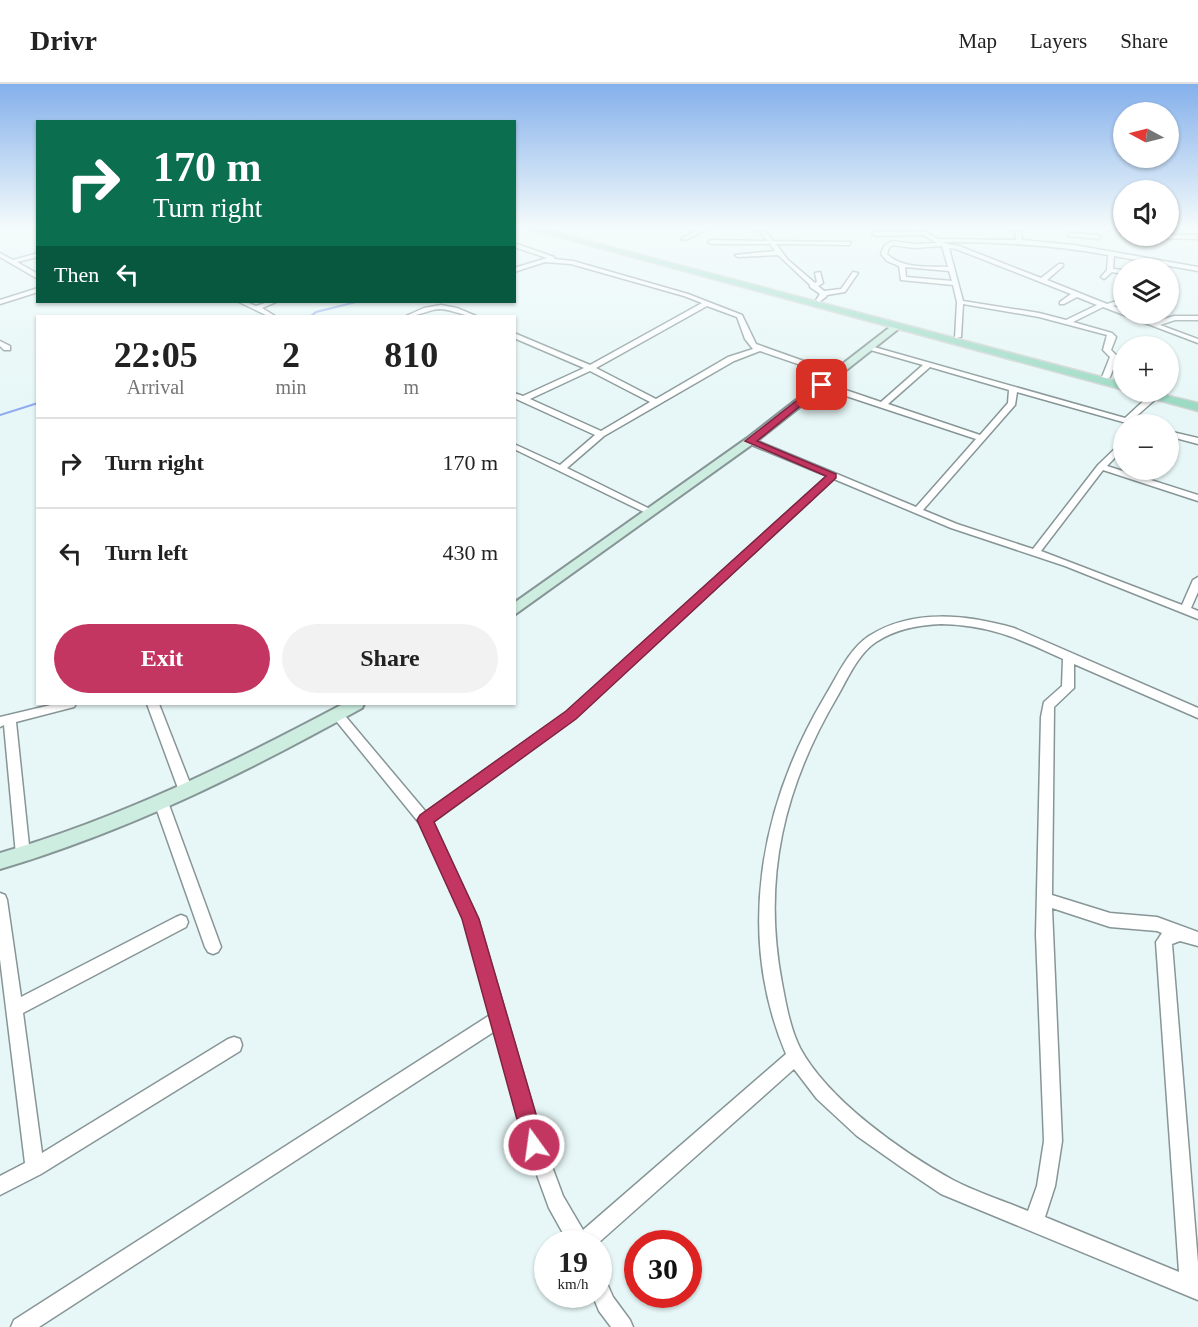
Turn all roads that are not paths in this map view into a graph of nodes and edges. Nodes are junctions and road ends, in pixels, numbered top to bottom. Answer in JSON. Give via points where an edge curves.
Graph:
{"nodes":[{"id":1,"x":652,"y":286,"type":"edge"},
{"id":2,"x":747,"y":286,"type":"edge"},
{"id":3,"x":781,"y":286,"type":"edge"},
{"id":4,"x":812,"y":286,"type":"edge"},
{"id":5,"x":846,"y":286,"type":"edge"},
{"id":6,"x":957,"y":286,"type":"edge"},
{"id":7,"x":1057,"y":286,"type":"edge"},
{"id":8,"x":36,"y":292,"type":"edge"},
{"id":9,"x":1076,"y":294,"type":"junction"},
{"id":10,"x":821,"y":296,"type":"junction"},
{"id":11,"x":0,"y":302,"type":"edge"},
{"id":12,"x":960,"y":302,"type":"junction"},
{"id":13,"x":244,"y":303,"type":"edge"},
{"id":14,"x":270,"y":303,"type":"edge"},
{"id":15,"x":707,"y":303,"type":"junction"},
{"id":16,"x":1062,"y":303,"type":"dead end"},
{"id":17,"x":1113,"y":303,"type":"edge"},
{"id":18,"x":1104,"y":305,"type":"junction"},
{"id":19,"x":256,"y":308,"type":"junction"},
{"id":20,"x":1113,"y":308,"type":"edge"},
{"id":21,"x":270,"y":315,"type":"edge"},
{"id":22,"x":412,"y":315,"type":"edge"},
{"id":23,"x":470,"y":315,"type":"edge"},
{"id":24,"x":1179,"y":318,"type":"edge"},
{"id":25,"x":1198,"y":318,"type":"edge"},
{"id":26,"x":1068,"y":322,"type":"junction"},
{"id":27,"x":1155,"y":324,"type":"edge"},
{"id":28,"x":897,"y":326,"type":"junction"},
{"id":29,"x":516,"y":336,"type":"edge"},
{"id":30,"x":957,"y":338,"type":"junction"},
{"id":31,"x":1198,"y":341,"type":"edge"},
{"id":32,"x":870,"y":347,"type":"junction"},
{"id":33,"x":759,"y":349,"type":"junction"},
{"id":34,"x":927,"y":364,"type":"junction"},
{"id":35,"x":590,"y":368,"type":"junction"},
{"id":36,"x":836,"y":374,"type":"junction"},
{"id":37,"x":1106,"y":377,"type":"junction"},
{"id":38,"x":1113,"y":379,"type":"edge"},
{"id":39,"x":1113,"y":384,"type":"edge"},
{"id":40,"x":822,"y":385,"type":"junction"},
{"id":41,"x":1013,"y":388,"type":"junction"},
{"id":42,"x":516,"y":396,"type":"edge"},
{"id":43,"x":1179,"y":398,"type":"edge"},
{"id":44,"x":524,"y":399,"type":"junction"},
{"id":45,"x":1179,"y":401,"type":"edge"},
{"id":46,"x":1198,"y":401,"type":"edge"},
{"id":47,"x":1149,"y":402,"type":"edge"},
{"id":48,"x":657,"y":403,"type":"junction"},
{"id":49,"x":883,"y":405,"type":"junction"},
{"id":50,"x":1198,"y":407,"type":"edge"},
{"id":51,"x":1135,"y":414,"type":"edge"},
{"id":52,"x":1113,"y":417,"type":"edge"},
{"id":53,"x":601,"y":434,"type":"junction"},
{"id":54,"x":1179,"y":436,"type":"edge"},
{"id":55,"x":981,"y":438,"type":"junction"},
{"id":56,"x":750,"y":441,"type":"junction"},
{"id":57,"x":1198,"y":441,"type":"edge"},
{"id":58,"x":516,"y":447,"type":"edge"},
{"id":59,"x":1113,"y":454,"type":"edge"},
{"id":60,"x":1101,"y":467,"type":"junction"},
{"id":61,"x":561,"y":469,"type":"junction"},
{"id":62,"x":832,"y":476,"type":"junction"},
{"id":63,"x":1198,"y":498,"type":"edge"},
{"id":64,"x":916,"y":511,"type":"junction"},
{"id":65,"x":651,"y":512,"type":"junction"},
{"id":66,"x":1034,"y":554,"type":"junction"},
{"id":67,"x":1198,"y":580,"type":"edge"},
{"id":68,"x":516,"y":609,"type":"edge"},
{"id":69,"x":1185,"y":610,"type":"junction"},
{"id":70,"x":1198,"y":615,"type":"edge"},
{"id":71,"x":1069,"y":657,"type":"junction"},
{"id":72,"x":66,"y":705,"type":"edge"},
{"id":73,"x":153,"y":705,"type":"edge"},
{"id":74,"x":354,"y":705,"type":"edge"},
{"id":75,"x":1198,"y":713,"type":"edge"},
{"id":76,"x":338,"y":714,"type":"junction"},
{"id":77,"x":5,"y":720,"type":"edge"},
{"id":78,"x":186,"y":791,"type":"junction"},
{"id":79,"x":161,"y":802,"type":"junction"},
{"id":80,"x":425,"y":820,"type":"junction"},
{"id":81,"x":23,"y":855,"type":"junction"},
{"id":82,"x":0,"y":861,"type":"edge"},
{"id":83,"x":1045,"y":899,"type":"junction"},
{"id":84,"x":0,"y":900,"type":"edge"},
{"id":85,"x":190,"y":917,"type":"junction"},
{"id":86,"x":1179,"y":933,"type":"junction"},
{"id":87,"x":1198,"y":939,"type":"edge"},
{"id":88,"x":213,"y":947,"type":"dead end"},
{"id":89,"x":5,"y":993,"type":"edge"},
{"id":90,"x":12,"y":1008,"type":"junction"},
{"id":91,"x":499,"y":1019,"type":"junction"},
{"id":92,"x":234,"y":1045,"type":"dead end"},
{"id":93,"x":796,"y":1057,"type":"junction"},
{"id":94,"x":35,"y":1168,"type":"junction"},
{"id":95,"x":0,"y":1186,"type":"edge"},
{"id":96,"x":1034,"y":1222,"type":"junction"},
{"id":97,"x":573,"y":1230,"type":"edge"},
{"id":98,"x":597,"y":1230,"type":"edge"},
{"id":99,"x":1194,"y":1288,"type":"edge"},
{"id":100,"x":609,"y":1308,"type":"edge"},
{"id":101,"x":21,"y":1327,"type":"edge"},
{"id":102,"x":623,"y":1327,"type":"edge"}],
"edges":[{"from":1,"to":15,"type":"street"},
{"from":2,"to":28,"type":"main road"},
{"from":3,"to":10,"type":"main road"},
{"from":4,"to":10,"type":"street"},
{"from":5,"to":10,"type":"street","via":[[843,291]]},
{"from":6,"to":12,"type":"street"},
{"from":7,"to":9,"type":"street"},
{"from":8,"to":11,"type":"street"},
{"from":9,"to":16,"type":"street"},
{"from":9,"to":18,"type":"street"},
{"from":10,"to":30,"type":"main road"},
{"from":12,"to":26,"type":"street"},
{"from":12,"to":30,"type":"street"},
{"from":13,"to":19,"type":"street"},
{"from":14,"to":19,"type":"street"},
{"from":15,"to":33,"type":"street","via":[[740,316],[750,344]]},
{"from":15,"to":35,"type":"street"},
{"from":17,"to":18,"type":"street"},
{"from":18,"to":20,"type":"street"},
{"from":18,"to":26,"type":"street"},
{"from":19,"to":21,"type":"street"},
{"from":22,"to":23,"type":"street","via":[[438,306]]},
{"from":24,"to":25,"type":"street"},
{"from":26,"to":37,"type":"street","via":[[1111,336],[1107,350],[1114,357]]},
{"from":27,"to":31,"type":"street"},
{"from":28,"to":32,"type":"street"},
{"from":28,"to":39,"type":"main road"},
{"from":29,"to":35,"type":"street"},
{"from":30,"to":37,"type":"main road"},
{"from":32,"to":34,"type":"street"},
{"from":32,"to":36,"type":"street"},
{"from":33,"to":36,"type":"street"},
{"from":33,"to":48,"type":"street","via":[[731,358]]},
{"from":34,"to":41,"type":"street"},
{"from":34,"to":49,"type":"street"},
{"from":35,"to":44,"type":"street"},
{"from":35,"to":48,"type":"street"},
{"from":36,"to":40,"type":"street"},
{"from":37,"to":38,"type":"main road"},
{"from":40,"to":49,"type":"street"},
{"from":40,"to":56,"type":"street"},
{"from":41,"to":52,"type":"street"},
{"from":41,"to":55,"type":"street","via":[[1012,403]]},
{"from":42,"to":44,"type":"street"},
{"from":43,"to":46,"type":"main road"},
{"from":44,"to":53,"type":"street"},
{"from":45,"to":50,"type":"main road"},
{"from":47,"to":51,"type":"street"},
{"from":48,"to":53,"type":"street"},
{"from":49,"to":55,"type":"street"},
{"from":53,"to":61,"type":"street"},
{"from":54,"to":57,"type":"street"},
{"from":55,"to":64,"type":"street"},
{"from":56,"to":62,"type":"street"},
{"from":56,"to":65,"type":"street"},
{"from":58,"to":61,"type":"street"},
{"from":59,"to":60,"type":"street"},
{"from":60,"to":63,"type":"street"},
{"from":60,"to":66,"type":"street"},
{"from":61,"to":65,"type":"street"},
{"from":62,"to":64,"type":"street"},
{"from":62,"to":80,"type":"street","via":[[571,715]]},
{"from":64,"to":66,"type":"street"},
{"from":65,"to":68,"type":"street"},
{"from":66,"to":69,"type":"street"},
{"from":67,"to":69,"type":"street"},
{"from":69,"to":70,"type":"street"},
{"from":71,"to":75,"type":"street"},
{"from":71,"to":83,"type":"street","via":[[1068,688],[1048,705]]},
{"from":71,"to":93,"type":"street","via":[[1010,631],[949,620],[903,624],[861,648],[814,723],[793,771],[775,831],[765,893],[769,968],[783,1027]]},
{"from":72,"to":77,"type":"street"},
{"from":73,"to":78,"type":"street"},
{"from":74,"to":76,"type":"street"},
{"from":76,"to":78,"type":"street"},
{"from":76,"to":80,"type":"street"},
{"from":77,"to":81,"type":"street"},
{"from":78,"to":79,"type":"street"},
{"from":79,"to":81,"type":"street"},
{"from":79,"to":85,"type":"street"},
{"from":80,"to":91,"type":"street","via":[[471,919]]},
{"from":81,"to":82,"type":"street"},
{"from":83,"to":86,"type":"street","via":[[1110,920],[1157,924]]},
{"from":83,"to":96,"type":"street","via":[[1053,1141],[1046,1186]]},
{"from":84,"to":89,"type":"street"},
{"from":85,"to":88,"type":"street"},
{"from":85,"to":90,"type":"street"},
{"from":86,"to":87,"type":"street"},
{"from":86,"to":99,"type":"street","via":[[1169,935],[1164,942]]},
{"from":89,"to":90,"type":"street"},
{"from":90,"to":94,"type":"street"},
{"from":91,"to":97,"type":"street","via":[[534,1145],[556,1201]]},
{"from":91,"to":101,"type":"street"},
{"from":92,"to":94,"type":"street"},
{"from":93,"to":96,"type":"street","via":[[841,1110],[916,1167],[948,1186]]},
{"from":93,"to":98,"type":"street"},
{"from":94,"to":95,"type":"street"},
{"from":96,"to":99,"type":"street"},
{"from":100,"to":102,"type":"street"}]}
